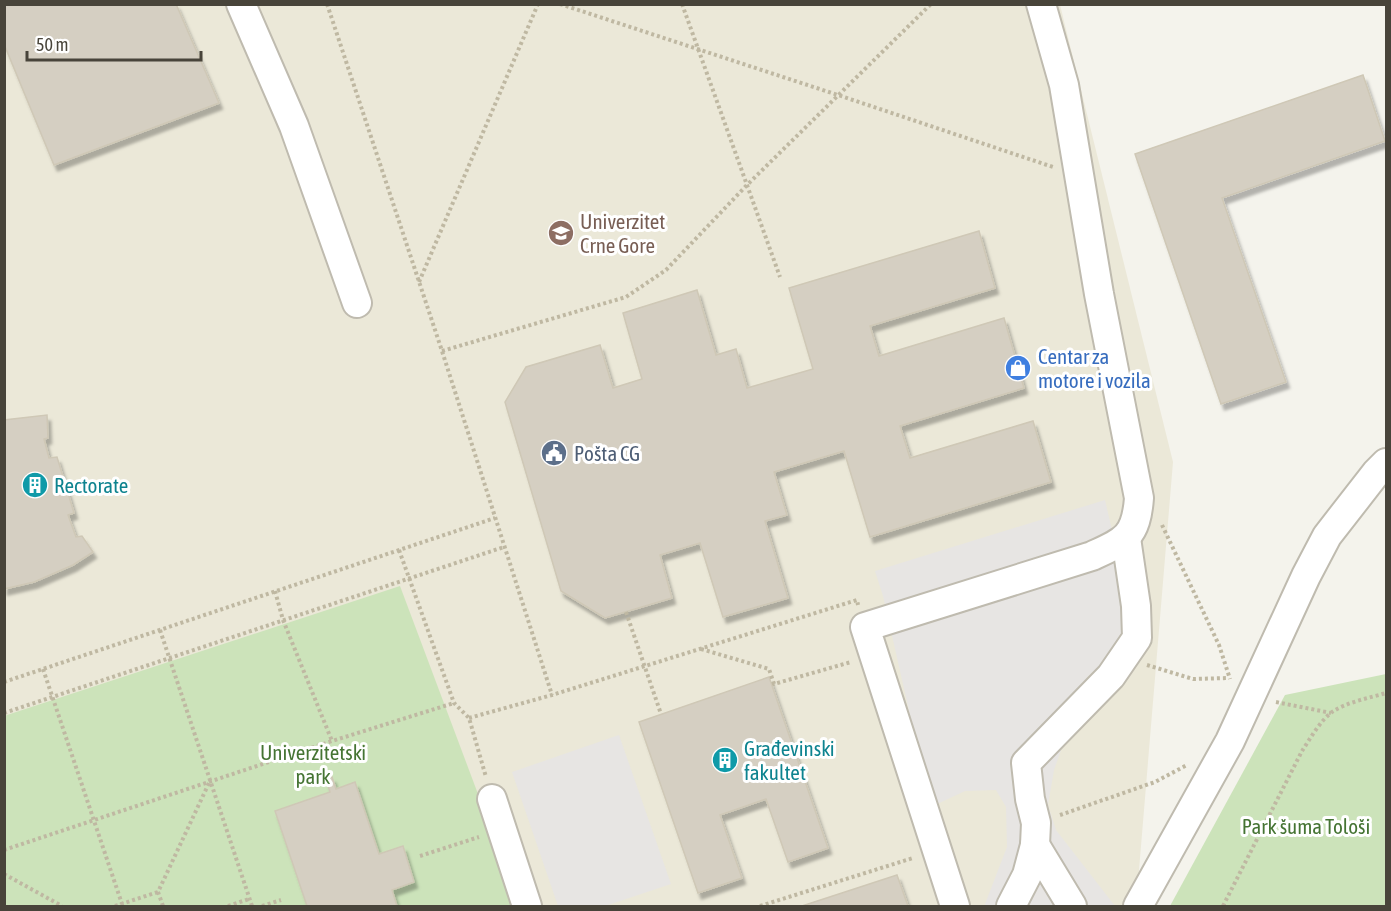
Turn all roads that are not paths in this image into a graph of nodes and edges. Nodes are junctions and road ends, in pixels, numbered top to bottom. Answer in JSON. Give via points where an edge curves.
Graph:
{"nodes":[{"id":1,"x":241,"y":4,"type":"edge"},
{"id":2,"x":1041,"y":4,"type":"edge"},
{"id":3,"x":357,"y":303,"type":"dead end"},
{"id":4,"x":1386,"y":463,"type":"edge"},
{"id":5,"x":1126,"y":538,"type":"junction"},
{"id":6,"x":492,"y":799,"type":"road end"},
{"id":7,"x":1035,"y":834,"type":"junction"},
{"id":8,"x":527,"y":906,"type":"edge"},
{"id":9,"x":955,"y":906,"type":"edge"},
{"id":10,"x":1012,"y":906,"type":"edge"},
{"id":11,"x":1072,"y":906,"type":"edge"},
{"id":12,"x":1138,"y":906,"type":"edge"}],
"edges":[{"from":1,"to":3,"type":"lane","via":[[294,126]]},
{"from":2,"to":5,"type":"lane","via":[[1064,86],[1139,498],[1137,521]]},
{"from":4,"to":12,"type":"lane","via":[[1328,536],[1230,741]]},
{"from":5,"to":7,"type":"lane","via":[[1137,638],[1111,676],[1026,764]]},
{"from":5,"to":9,"type":"lane","via":[[1092,556],[865,627]]},
{"from":6,"to":8,"type":"lane"},
{"from":7,"to":10,"type":"lane","via":[[1027,875]]},
{"from":7,"to":11,"type":"lane"}]}
